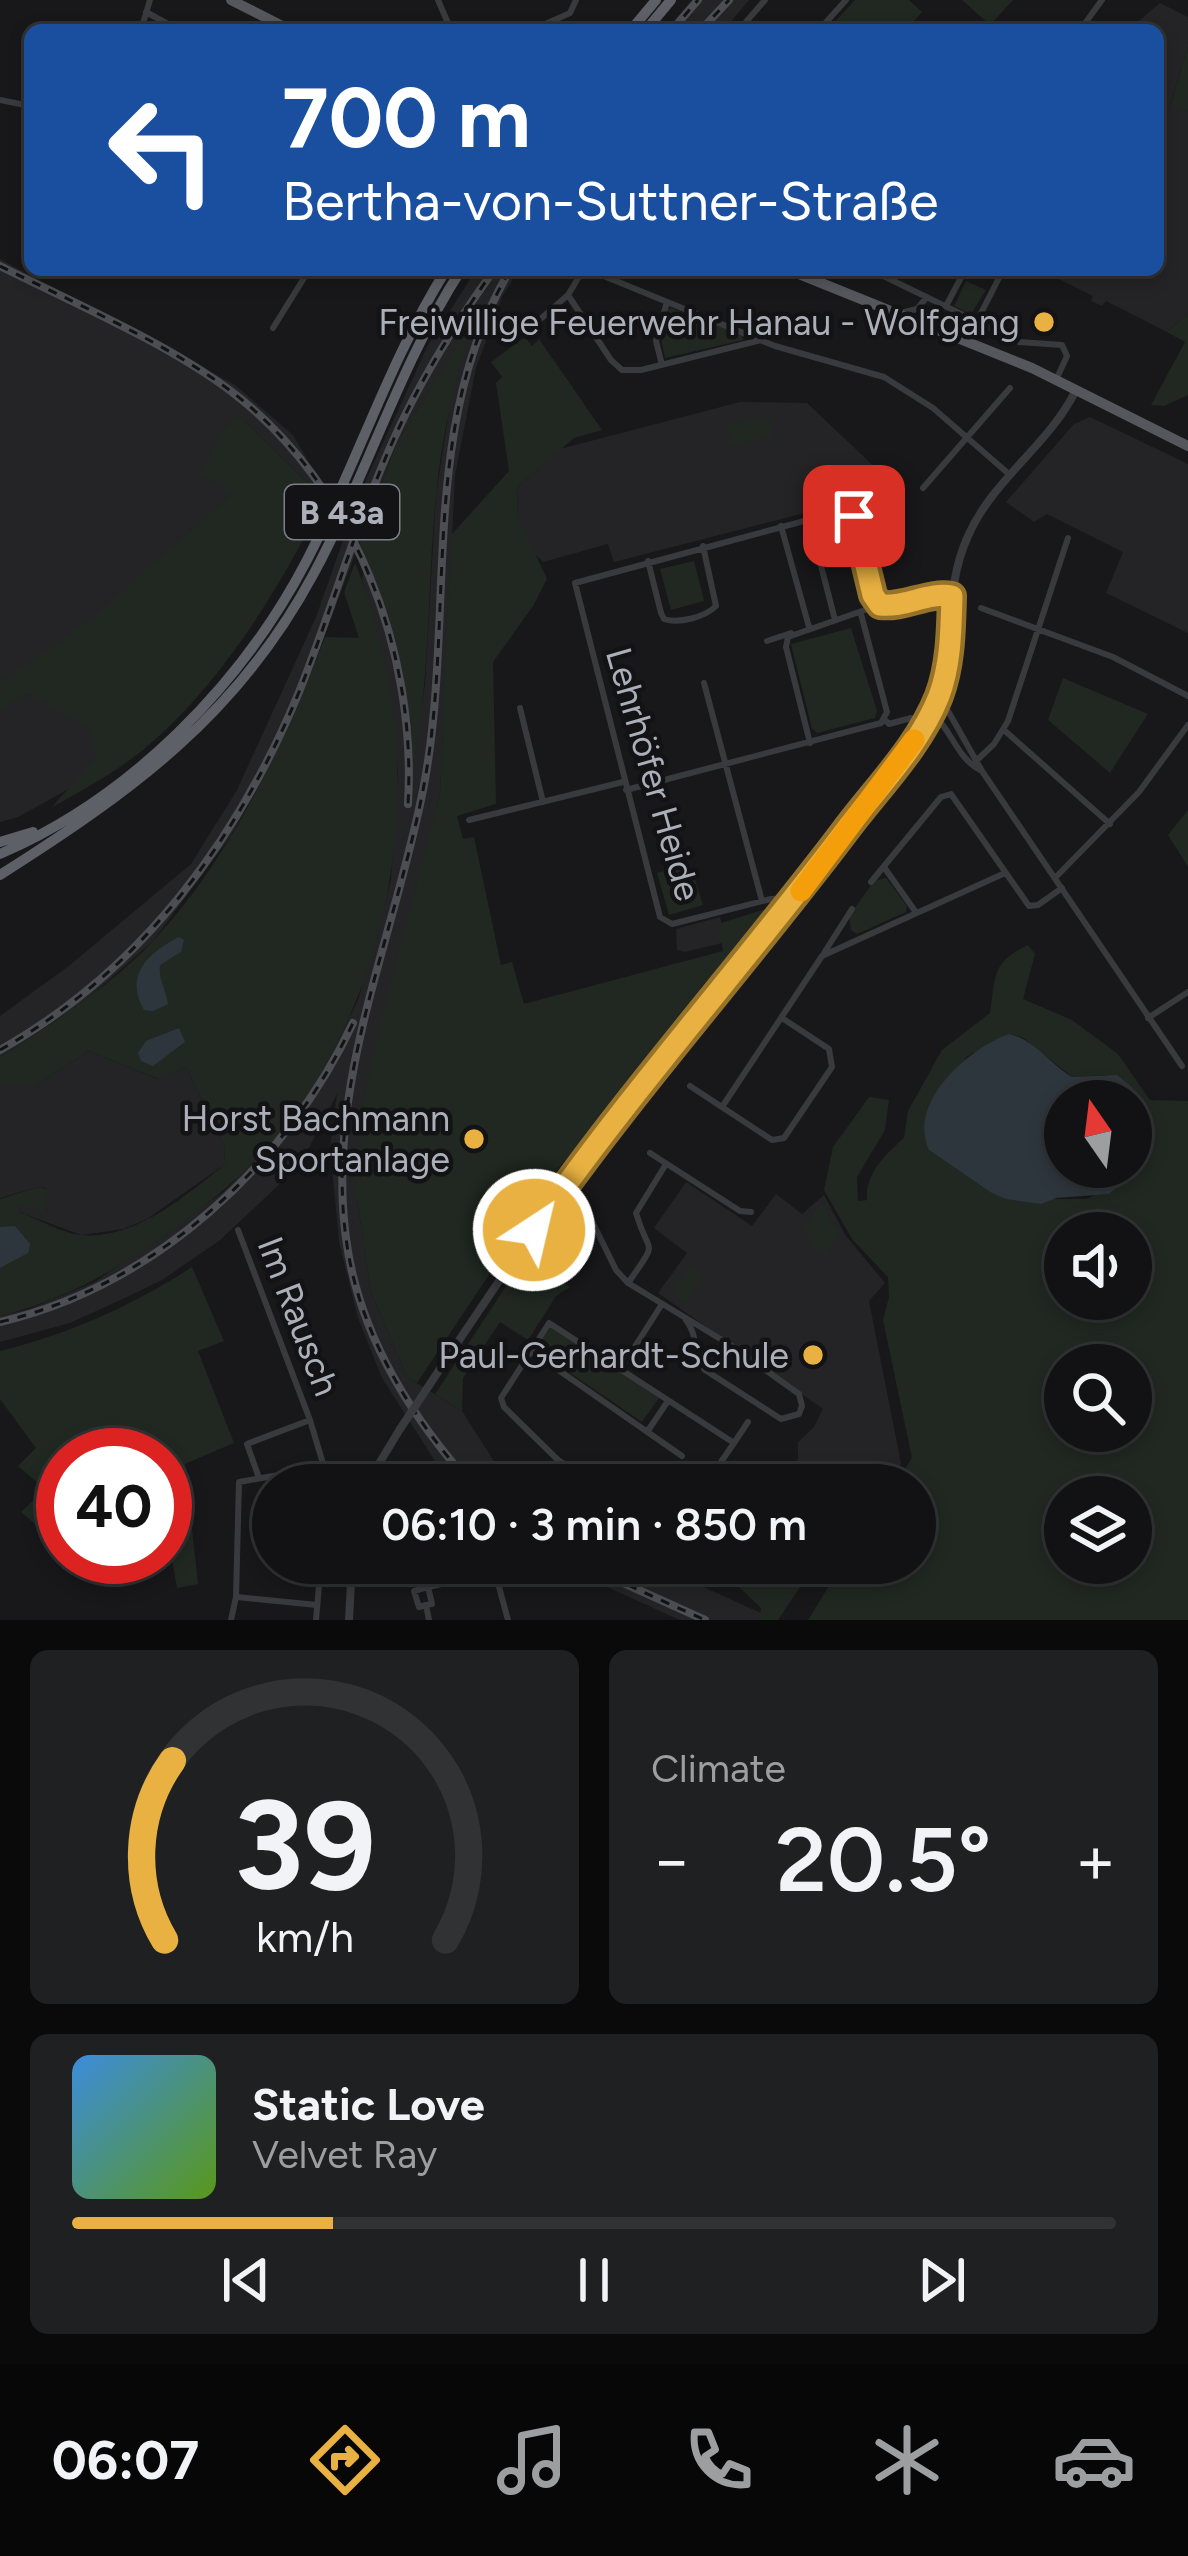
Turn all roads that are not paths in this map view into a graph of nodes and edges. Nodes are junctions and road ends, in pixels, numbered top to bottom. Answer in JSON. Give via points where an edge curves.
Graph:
{"nodes":[{"id":1,"x":231,"y":0,"type":"edge"},
{"id":2,"x":576,"y":0,"type":"edge"},
{"id":3,"x":656,"y":0,"type":"edge"},
{"id":4,"x":671,"y":0,"type":"edge"},
{"id":5,"x":765,"y":0,"type":"edge"},
{"id":6,"x":846,"y":0,"type":"edge"},
{"id":7,"x":150,"y":1,"type":"edge"},
{"id":8,"x":146,"y":12,"type":"junction"},
{"id":9,"x":143,"y":24,"type":"edge"},
{"id":10,"x":168,"y":24,"type":"edge"},
{"id":11,"x":278,"y":24,"type":"edge"},
{"id":12,"x":545,"y":24,"type":"edge"},
{"id":13,"x":636,"y":24,"type":"edge"},
{"id":14,"x":651,"y":24,"type":"edge"},
{"id":15,"x":744,"y":24,"type":"edge"},
{"id":16,"x":824,"y":24,"type":"edge"},
{"id":17,"x":305,"y":276,"type":"edge"},
{"id":18,"x":443,"y":276,"type":"edge"},
{"id":19,"x":458,"y":276,"type":"edge"},
{"id":20,"x":582,"y":276,"type":"edge"},
{"id":21,"x":601,"y":276,"type":"edge"},
{"id":22,"x":804,"y":276,"type":"edge"},
{"id":23,"x":883,"y":276,"type":"edge"},
{"id":24,"x":962,"y":276,"type":"edge"},
{"id":25,"x":1000,"y":276,"type":"edge"},
{"id":26,"x":568,"y":295,"type":"junction"},
{"id":27,"x":927,"y":297,"type":"junction"},
{"id":28,"x":667,"y":302,"type":"junction"},
{"id":29,"x":946,"y":306,"type":"junction"},
{"id":30,"x":897,"y":313,"type":"junction"},
{"id":31,"x":977,"y":321,"type":"junction"},
{"id":32,"x":273,"y":328,"type":"dead end"},
{"id":33,"x":529,"y":329,"type":"dead end"},
{"id":34,"x":761,"y":340,"type":"junction"},
{"id":35,"x":662,"y":365,"type":"junction"},
{"id":36,"x":1056,"y":380,"type":"junction"},
{"id":37,"x":1010,"y":388,"type":"dead end"},
{"id":38,"x":1076,"y":390,"type":"junction"},
{"id":39,"x":968,"y":438,"type":"junction"},
{"id":40,"x":1186,"y":444,"type":"edge"},
{"id":41,"x":1010,"y":475,"type":"junction"},
{"id":42,"x":923,"y":488,"type":"dead end"},
{"id":43,"x":809,"y":519,"type":"junction"},
{"id":44,"x":782,"y":526,"type":"junction"},
{"id":45,"x":1068,"y":538,"type":"dead end"},
{"id":46,"x":703,"y":546,"type":"junction"},
{"id":47,"x":648,"y":561,"type":"junction"},
{"id":48,"x":952,"y":596,"type":"junction"},
{"id":49,"x":880,"y":605,"type":"junction"},
{"id":50,"x":981,"y":608,"type":"dead end"},
{"id":51,"x":861,"y":614,"type":"junction"},
{"id":52,"x":835,"y":620,"type":"junction"},
{"id":53,"x":809,"y":627,"type":"junction"},
{"id":54,"x":1038,"y":627,"type":"junction"},
{"id":55,"x":795,"y":632,"type":"junction"},
{"id":56,"x":767,"y":640,"type":"dead end"},
{"id":57,"x":704,"y":683,"type":"dead end"},
{"id":58,"x":939,"y":695,"type":"junction"},
{"id":59,"x":1188,"y":696,"type":"edge"},
{"id":60,"x":520,"y":708,"type":"dead end"},
{"id":61,"x":932,"y":712,"type":"junction"},
{"id":62,"x":911,"y":718,"type":"dead end"},
{"id":63,"x":884,"y":719,"type":"junction"},
{"id":64,"x":1188,"y":724,"type":"edge"},
{"id":65,"x":1004,"y":730,"type":"junction"},
{"id":66,"x":811,"y":743,"type":"junction"},
{"id":67,"x":977,"y":760,"type":"junction"},
{"id":68,"x":726,"y":764,"type":"junction"},
{"id":69,"x":982,"y":771,"type":"junction"},
{"id":70,"x":625,"y":786,"type":"junction"},
{"id":71,"x":543,"y":802,"type":"junction"},
{"id":72,"x":470,"y":820,"type":"dead end"},
{"id":73,"x":1110,"y":824,"type":"junction"},
{"id":74,"x":53,"y":826,"type":"junction"},
{"id":75,"x":0,"y":842,"type":"edge"},
{"id":76,"x":0,"y":854,"type":"edge"},
{"id":77,"x":884,"y":867,"type":"junction"},
{"id":78,"x":0,"y":871,"type":"edge"},
{"id":79,"x":1005,"y":873,"type":"junction"},
{"id":80,"x":1055,"y":878,"type":"junction"},
{"id":81,"x":871,"y":882,"type":"dead end"},
{"id":82,"x":1062,"y":888,"type":"junction"},
{"id":83,"x":795,"y":898,"type":"junction"},
{"id":84,"x":762,"y":902,"type":"junction"},
{"id":85,"x":852,"y":910,"type":"dead end"},
{"id":86,"x":915,"y":911,"type":"junction"},
{"id":87,"x":822,"y":956,"type":"junction"},
{"id":88,"x":1188,"y":992,"type":"edge"},
{"id":89,"x":782,"y":1018,"type":"junction"},
{"id":90,"x":1148,"y":1018,"type":"junction"},
{"id":91,"x":1182,"y":1066,"type":"dead end"},
{"id":92,"x":690,"y":1086,"type":"dead end"},
{"id":93,"x":722,"y":1107,"type":"junction"},
{"id":94,"x":650,"y":1154,"type":"dead end"},
{"id":95,"x":666,"y":1164,"type":"junction"},
{"id":96,"x":559,"y":1194,"type":"junction"},
{"id":97,"x":751,"y":1212,"type":"dead end"},
{"id":98,"x":238,"y":1230,"type":"dead end"},
{"id":99,"x":628,"y":1282,"type":"junction"},
{"id":100,"x":662,"y":1304,"type":"junction"},
{"id":101,"x":686,"y":1320,"type":"junction"},
{"id":102,"x":718,"y":1337,"type":"junction"},
{"id":103,"x":697,"y":1347,"type":"junction"},
{"id":104,"x":530,"y":1351,"type":"junction"},
{"id":105,"x":620,"y":1370,"type":"junction"},
{"id":106,"x":668,"y":1401,"type":"junction"},
{"id":107,"x":310,"y":1420,"type":"junction"},
{"id":108,"x":748,"y":1423,"type":"dead end"},
{"id":109,"x":647,"y":1432,"type":"junction"},
{"id":110,"x":734,"y":1443,"type":"junction"},
{"id":111,"x":682,"y":1456,"type":"dead end"},
{"id":112,"x":254,"y":1464,"type":"edge"},
{"id":113,"x":324,"y":1464,"type":"edge"},
{"id":114,"x":379,"y":1464,"type":"edge"},
{"id":115,"x":564,"y":1464,"type":"edge"},
{"id":116,"x":720,"y":1464,"type":"edge"},
{"id":117,"x":252,"y":1479,"type":"edge"},
{"id":118,"x":318,"y":1584,"type":"edge"},
{"id":119,"x":351,"y":1584,"type":"edge"},
{"id":120,"x":428,"y":1587,"type":"junction"},
{"id":121,"x":414,"y":1591,"type":"junction"},
{"id":122,"x":399,"y":1594,"type":"dead end"},
{"id":123,"x":236,"y":1597,"type":"junction"},
{"id":124,"x":317,"y":1605,"type":"junction"},
{"id":125,"x":426,"y":1605,"type":"junction"},
{"id":126,"x":231,"y":1620,"type":"edge"},
{"id":127,"x":316,"y":1620,"type":"edge"},
{"id":128,"x":349,"y":1620,"type":"edge"},
{"id":129,"x":429,"y":1620,"type":"edge"},
{"id":130,"x":508,"y":1620,"type":"edge"}],
"edges":[{"from":1,"to":11,"type":"main road"},
{"from":2,"to":12,"type":"street","via":[[570,13]]},
{"from":3,"to":13,"type":"highway"},
{"from":4,"to":14,"type":"highway"},
{"from":5,"to":15,"type":"street"},
{"from":6,"to":16,"type":"street"},
{"from":7,"to":8,"type":"street"},
{"from":8,"to":9,"type":"street"},
{"from":8,"to":10,"type":"street"},
{"from":17,"to":32,"type":"street"},
{"from":18,"to":74,"type":"highway","number":"B 43a","via":[[386,379],[307,560],[259,638],[156,751]]},
{"from":19,"to":78,"type":"highway","number":"B 43a","via":[[392,397],[318,565],[258,661],[159,765]]},
{"from":20,"to":26,"type":"street"},
{"from":21,"to":28,"type":"street"},
{"from":22,"to":30,"type":"main road"},
{"from":23,"to":27,"type":"street"},
{"from":24,"to":29,"type":"street"},
{"from":25,"to":31,"type":"street"},
{"from":26,"to":33,"type":"street"},
{"from":26,"to":35,"type":"street","via":[[618,368]]},
{"from":27,"to":29,"type":"street"},
{"from":27,"to":30,"type":"street"},
{"from":28,"to":34,"type":"street"},
{"from":28,"to":35,"type":"street","via":[[656,341]]},
{"from":29,"to":31,"type":"street"},
{"from":30,"to":36,"type":"main road"},
{"from":31,"to":36,"type":"street","via":[[1019,342],[1064,346]]},
{"from":34,"to":35,"type":"street"},
{"from":34,"to":39,"type":"street","via":[[884,377]]},
{"from":36,"to":38,"type":"main road"},
{"from":37,"to":39,"type":"street"},
{"from":38,"to":40,"type":"main road"},
{"from":38,"to":41,"type":"street"},
{"from":39,"to":41,"type":"street"},
{"from":39,"to":42,"type":"street"},
{"from":41,"to":48,"type":"street","via":[[970,531]]},
{"from":43,"to":44,"type":"street"},
{"from":43,"to":49,"type":"street","via":[[850,512]]},
{"from":43,"to":52,"type":"street"},
{"from":44,"to":46,"type":"street"},
{"from":44,"to":53,"type":"street"},
{"from":45,"to":54,"type":"street"},
{"from":46,"to":47,"type":"street"},
{"from":46,"to":47,"type":"street","via":[[716,606],[675,622],[661,613]]},
{"from":47,"to":70,"type":"street","name":"Lehrhöfer Heide","via":[[575,583]]},
{"from":48,"to":49,"type":"street"},
{"from":48,"to":58,"type":"street"},
{"from":49,"to":51,"type":"street"},
{"from":50,"to":54,"type":"street"},
{"from":51,"to":52,"type":"street"},
{"from":51,"to":63,"type":"street"},
{"from":52,"to":53,"type":"street"},
{"from":53,"to":55,"type":"street"},
{"from":54,"to":59,"type":"street"},
{"from":54,"to":65,"type":"street"},
{"from":55,"to":56,"type":"street"},
{"from":55,"to":66,"type":"street","via":[[786,647]]},
{"from":57,"to":68,"type":"street"},
{"from":58,"to":61,"type":"street"},
{"from":58,"to":67,"type":"street"},
{"from":60,"to":71,"type":"street"},
{"from":61,"to":69,"type":"street","via":[[964,761]]},
{"from":61,"to":83,"type":"street"},
{"from":62,"to":63,"type":"street"},
{"from":63,"to":66,"type":"street"},
{"from":64,"to":73,"type":"street"},
{"from":65,"to":67,"type":"street"},
{"from":65,"to":73,"type":"street"},
{"from":66,"to":68,"type":"street"},
{"from":67,"to":69,"type":"street"},
{"from":68,"to":70,"type":"street"},
{"from":68,"to":84,"type":"street"},
{"from":69,"to":80,"type":"street"},
{"from":70,"to":71,"type":"street"},
{"from":70,"to":84,"type":"street","name":"Lehrhöfer Heide","via":[[659,917],[672,924]]},
{"from":71,"to":72,"type":"street"},
{"from":73,"to":80,"type":"street"},
{"from":74,"to":75,"type":"highway"},
{"from":74,"to":76,"type":"highway","number":"B 43a"},
{"from":77,"to":79,"type":"street","via":[[941,796],[951,794]]},
{"from":77,"to":81,"type":"street"},
{"from":77,"to":86,"type":"street"},
{"from":79,"to":82,"type":"street","via":[[1031,907]]},
{"from":79,"to":86,"type":"street"},
{"from":80,"to":82,"type":"street"},
{"from":82,"to":90,"type":"street"},
{"from":83,"to":84,"type":"street","name":"Lehrhöfer Heide"},
{"from":83,"to":96,"type":"street"},
{"from":85,"to":87,"type":"street"},
{"from":86,"to":87,"type":"street"},
{"from":87,"to":89,"type":"street"},
{"from":88,"to":90,"type":"street"},
{"from":89,"to":93,"type":"street"},
{"from":89,"to":93,"type":"street","via":[[833,1057],[784,1138],[772,1140]]},
{"from":90,"to":91,"type":"street"},
{"from":92,"to":93,"type":"street"},
{"from":94,"to":95,"type":"street"},
{"from":95,"to":97,"type":"street"},
{"from":95,"to":99,"type":"street","via":[[636,1213],[651,1243]]},
{"from":96,"to":99,"type":"street","via":[[591,1219]]},
{"from":96,"to":114,"type":"street","bridge":true},
{"from":98,"to":107,"type":"street","name":"Im Rausch"},
{"from":99,"to":100,"type":"street"},
{"from":100,"to":101,"type":"street"},
{"from":100,"to":105,"type":"street"},
{"from":101,"to":102,"type":"street"},
{"from":101,"to":103,"type":"street"},
{"from":102,"to":103,"type":"street"},
{"from":102,"to":103,"type":"street","via":[[799,1394],[799,1414],[778,1418],[705,1370]]},
{"from":104,"to":105,"type":"street","via":[[550,1323]]},
{"from":104,"to":109,"type":"street"},
{"from":104,"to":115,"type":"street","via":[[504,1389],[505,1407]]},
{"from":105,"to":106,"type":"street"},
{"from":106,"to":109,"type":"street"},
{"from":106,"to":110,"type":"street"},
{"from":107,"to":112,"type":"street","name":"Im Rausch","via":[[247,1444]]},
{"from":107,"to":113,"type":"street","name":"Im Rausch"},
{"from":108,"to":110,"type":"street"},
{"from":109,"to":111,"type":"street"},
{"from":110,"to":116,"type":"street"},
{"from":117,"to":123,"type":"street","via":[[239,1482]]},
{"from":118,"to":124,"type":"street"},
{"from":119,"to":128,"type":"street"},
{"from":120,"to":121,"type":"street"},
{"from":120,"to":125,"type":"street"},
{"from":120,"to":130,"type":"street","via":[[495,1573]]},
{"from":121,"to":122,"type":"street"},
{"from":121,"to":125,"type":"street","via":[[419,1607]]},
{"from":123,"to":124,"type":"street"},
{"from":123,"to":126,"type":"street"},
{"from":124,"to":127,"type":"street"},
{"from":125,"to":129,"type":"street"}]}
